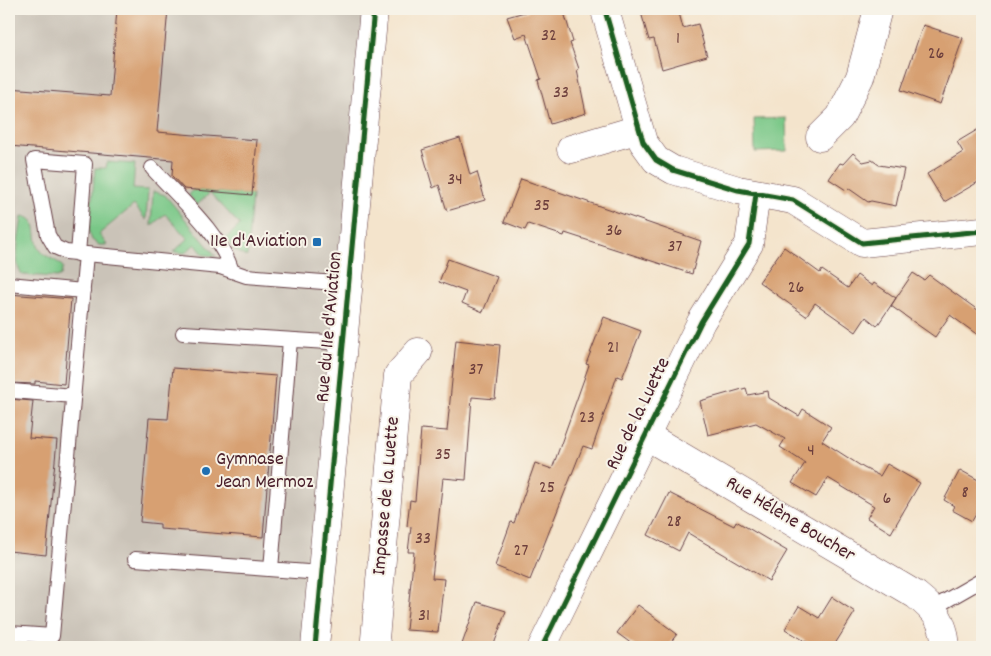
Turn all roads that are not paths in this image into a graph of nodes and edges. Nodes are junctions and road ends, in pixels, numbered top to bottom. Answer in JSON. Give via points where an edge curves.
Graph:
{"nodes":[{"id":1,"x":374,"y":9,"type":"edge"},
{"id":2,"x":607,"y":9,"type":"edge"},
{"id":3,"x":878,"y":9,"type":"edge"},
{"id":4,"x":639,"y":129,"type":"junction"},
{"id":5,"x":820,"y":137,"type":"dead end"},
{"id":6,"x":571,"y":149,"type":"dead end"},
{"id":7,"x":152,"y":168,"type":"dead end"},
{"id":8,"x":756,"y":194,"type":"junction"},
{"id":9,"x":982,"y":231,"type":"edge"},
{"id":10,"x":82,"y":254,"type":"junction"},
{"id":11,"x":232,"y":271,"type":"junction"},
{"id":12,"x":9,"y":284,"type":"edge"},
{"id":13,"x":349,"y":284,"type":"junction"},
{"id":14,"x":83,"y":291,"type":"junction"},
{"id":15,"x":183,"y":334,"type":"dead end"},
{"id":16,"x":290,"y":340,"type":"junction"},
{"id":17,"x":343,"y":343,"type":"junction"},
{"id":18,"x":418,"y":352,"type":"dead end"},
{"id":19,"x":12,"y":391,"type":"dead end"},
{"id":20,"x":74,"y":396,"type":"junction"},
{"id":21,"x":645,"y":435,"type":"junction"},
{"id":22,"x":135,"y":559,"type":"dead end"},
{"id":23,"x":271,"y":569,"type":"junction"},
{"id":24,"x":321,"y":573,"type":"junction"},
{"id":25,"x":982,"y":580,"type":"edge"},
{"id":26,"x":933,"y":608,"type":"junction"},
{"id":27,"x":9,"y":634,"type":"edge"},
{"id":28,"x":314,"y":647,"type":"edge"},
{"id":29,"x":377,"y":647,"type":"edge"},
{"id":30,"x":542,"y":647,"type":"edge"},
{"id":31,"x":946,"y":647,"type":"edge"}],
"edges":[{"from":1,"to":13,"type":"street","name":"Rue du 11e d'Aviation"},
{"from":2,"to":4,"type":"street"},
{"from":3,"to":5,"type":"street","via":[[860,77],[840,117]]},
{"from":4,"to":6,"type":"street"},
{"from":4,"to":8,"type":"street","via":[[643,142],[656,160],[673,170]]},
{"from":7,"to":11,"type":"lane","via":[[217,240]]},
{"from":8,"to":9,"type":"street","via":[[793,200],[862,243]]},
{"from":8,"to":21,"type":"street","name":"Rue de la Luette","via":[[748,244],[701,322]]},
{"from":10,"to":10,"type":"lane","via":[[85,164],[34,160],[48,235],[55,247]]},
{"from":10,"to":11,"type":"lane","via":[[220,267]]},
{"from":10,"to":14,"type":"lane"},
{"from":11,"to":13,"type":"lane","via":[[246,276]]},
{"from":12,"to":14,"type":"lane"},
{"from":13,"to":17,"type":"street","name":"Rue du 11e d'Aviation"},
{"from":14,"to":20,"type":"lane"},
{"from":15,"to":16,"type":"lane"},
{"from":16,"to":17,"type":"lane"},
{"from":16,"to":23,"type":"lane"},
{"from":17,"to":24,"type":"street","name":"Rue du 11e d'Aviation"},
{"from":18,"to":29,"type":"street","name":"Impasse de la Luette","via":[[398,376],[375,639]]},
{"from":19,"to":20,"type":"lane"},
{"from":20,"to":27,"type":"lane","via":[[52,636]]},
{"from":21,"to":26,"type":"street","name":"Rue Hélène Boucher"},
{"from":21,"to":30,"type":"street","name":"Rue de la Luette"},
{"from":22,"to":23,"type":"lane"},
{"from":23,"to":24,"type":"lane"},
{"from":24,"to":28,"type":"street","name":"Rue du 11e d'Aviation"},
{"from":25,"to":26,"type":"lane"},
{"from":26,"to":31,"type":"street","name":"Rue Hélène Boucher","via":[[945,629]]}]}
